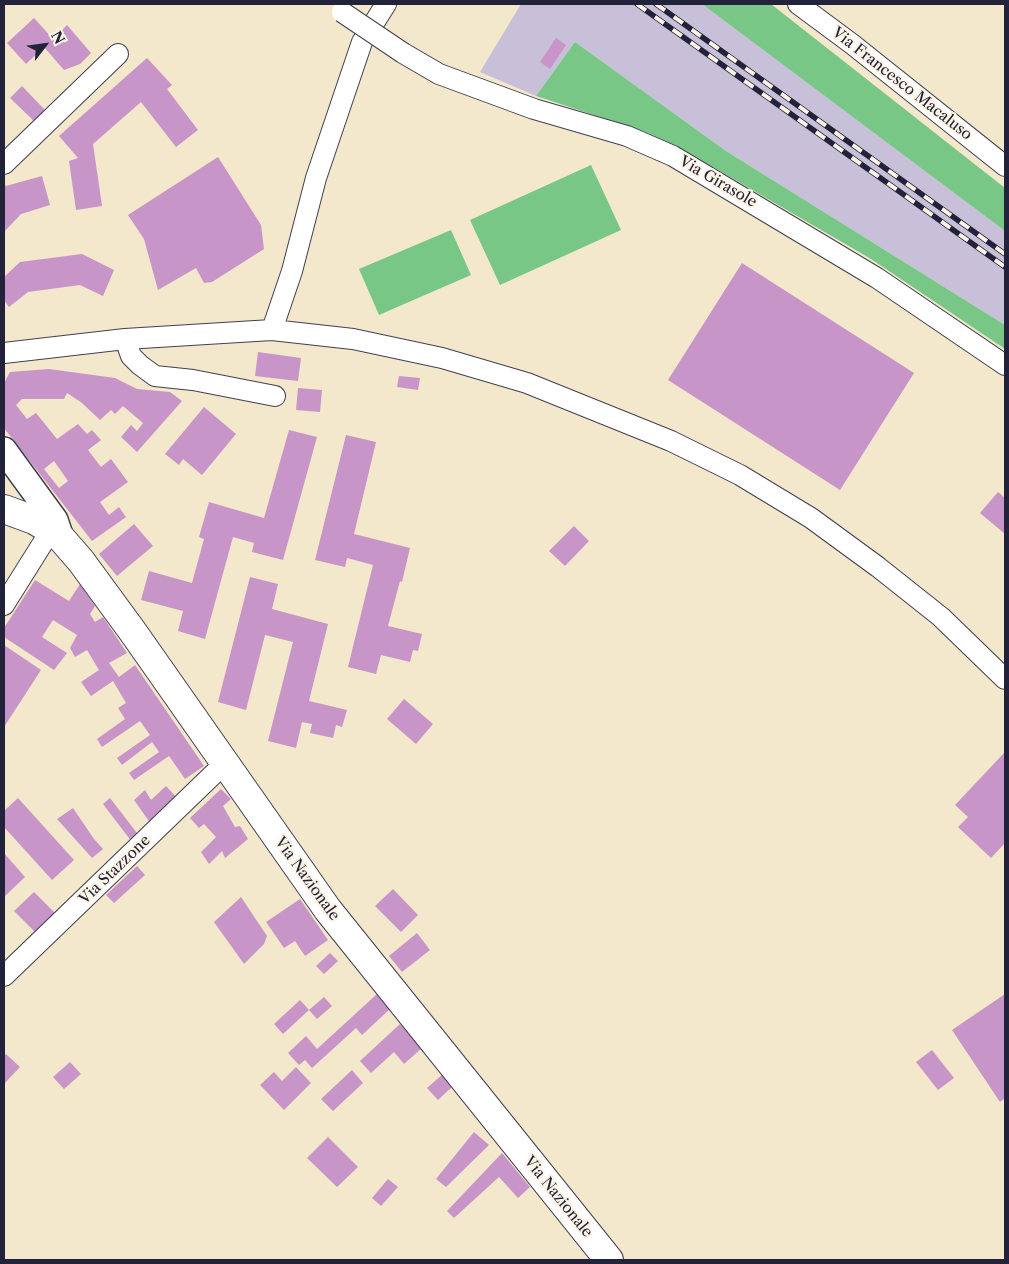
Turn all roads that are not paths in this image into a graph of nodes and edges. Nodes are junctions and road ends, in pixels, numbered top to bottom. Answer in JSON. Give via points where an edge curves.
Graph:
{"nodes":[{"id":1,"x":386,"y":4,"type":"edge"},
{"id":2,"x":798,"y":4,"type":"edge"},
{"id":3,"x":336,"y":8,"type":"edge"},
{"id":4,"x":118,"y":54,"type":"dead end"},
{"id":5,"x":4,"y":164,"type":"edge"},
{"id":6,"x":1005,"y":166,"type":"edge"},
{"id":7,"x":272,"y":330,"type":"junction"},
{"id":8,"x":125,"y":339,"type":"junction"},
{"id":9,"x":4,"y":353,"type":"edge"},
{"id":10,"x":1005,"y":365,"type":"edge"},
{"id":11,"x":275,"y":396,"type":"dead end"},
{"id":12,"x":4,"y":450,"type":"edge"},
{"id":13,"x":29,"y":486,"type":"junction"},
{"id":14,"x":14,"y":512,"type":"edge"},
{"id":15,"x":56,"y":534,"type":"junction"},
{"id":16,"x":4,"y":605,"type":"edge"},
{"id":17,"x":1005,"y":679,"type":"edge"},
{"id":18,"x":226,"y":764,"type":"junction"},
{"id":19,"x":4,"y":976,"type":"edge"},
{"id":20,"x":609,"y":1260,"type":"edge"}],
"edges":[{"from":1,"to":7,"type":"street","via":[[362,42],[316,178],[292,271]]},
{"from":2,"to":6,"type":"street","name":"Via Francesco Macaluso"},
{"from":3,"to":10,"type":"street","name":"Via Girasole","bridge":true,"via":[[439,74],[534,109],[627,136],[673,156],[877,278]]},
{"from":4,"to":5,"type":"street"},
{"from":7,"to":8,"type":"street"},
{"from":7,"to":17,"type":"street","via":[[353,338],[442,358],[527,383],[671,441],[740,475],[811,518],[941,616]]},
{"from":8,"to":9,"type":"street"},
{"from":8,"to":11,"type":"street","via":[[131,356],[155,376]]},
{"from":12,"to":13,"type":"street"},
{"from":13,"to":14,"type":"street","via":[[29,507]]},
{"from":13,"to":15,"type":"street","via":[[55,520]]},
{"from":14,"to":15,"type":"main road","name":"Via Nazionale"},
{"from":15,"to":16,"type":"street"},
{"from":15,"to":18,"type":"main road","name":"Via Nazionale","via":[[81,561]]},
{"from":18,"to":19,"type":"street","name":"Via Stazzone"},
{"from":18,"to":20,"type":"main road","name":"Via Nazionale","via":[[328,910]]}]}
